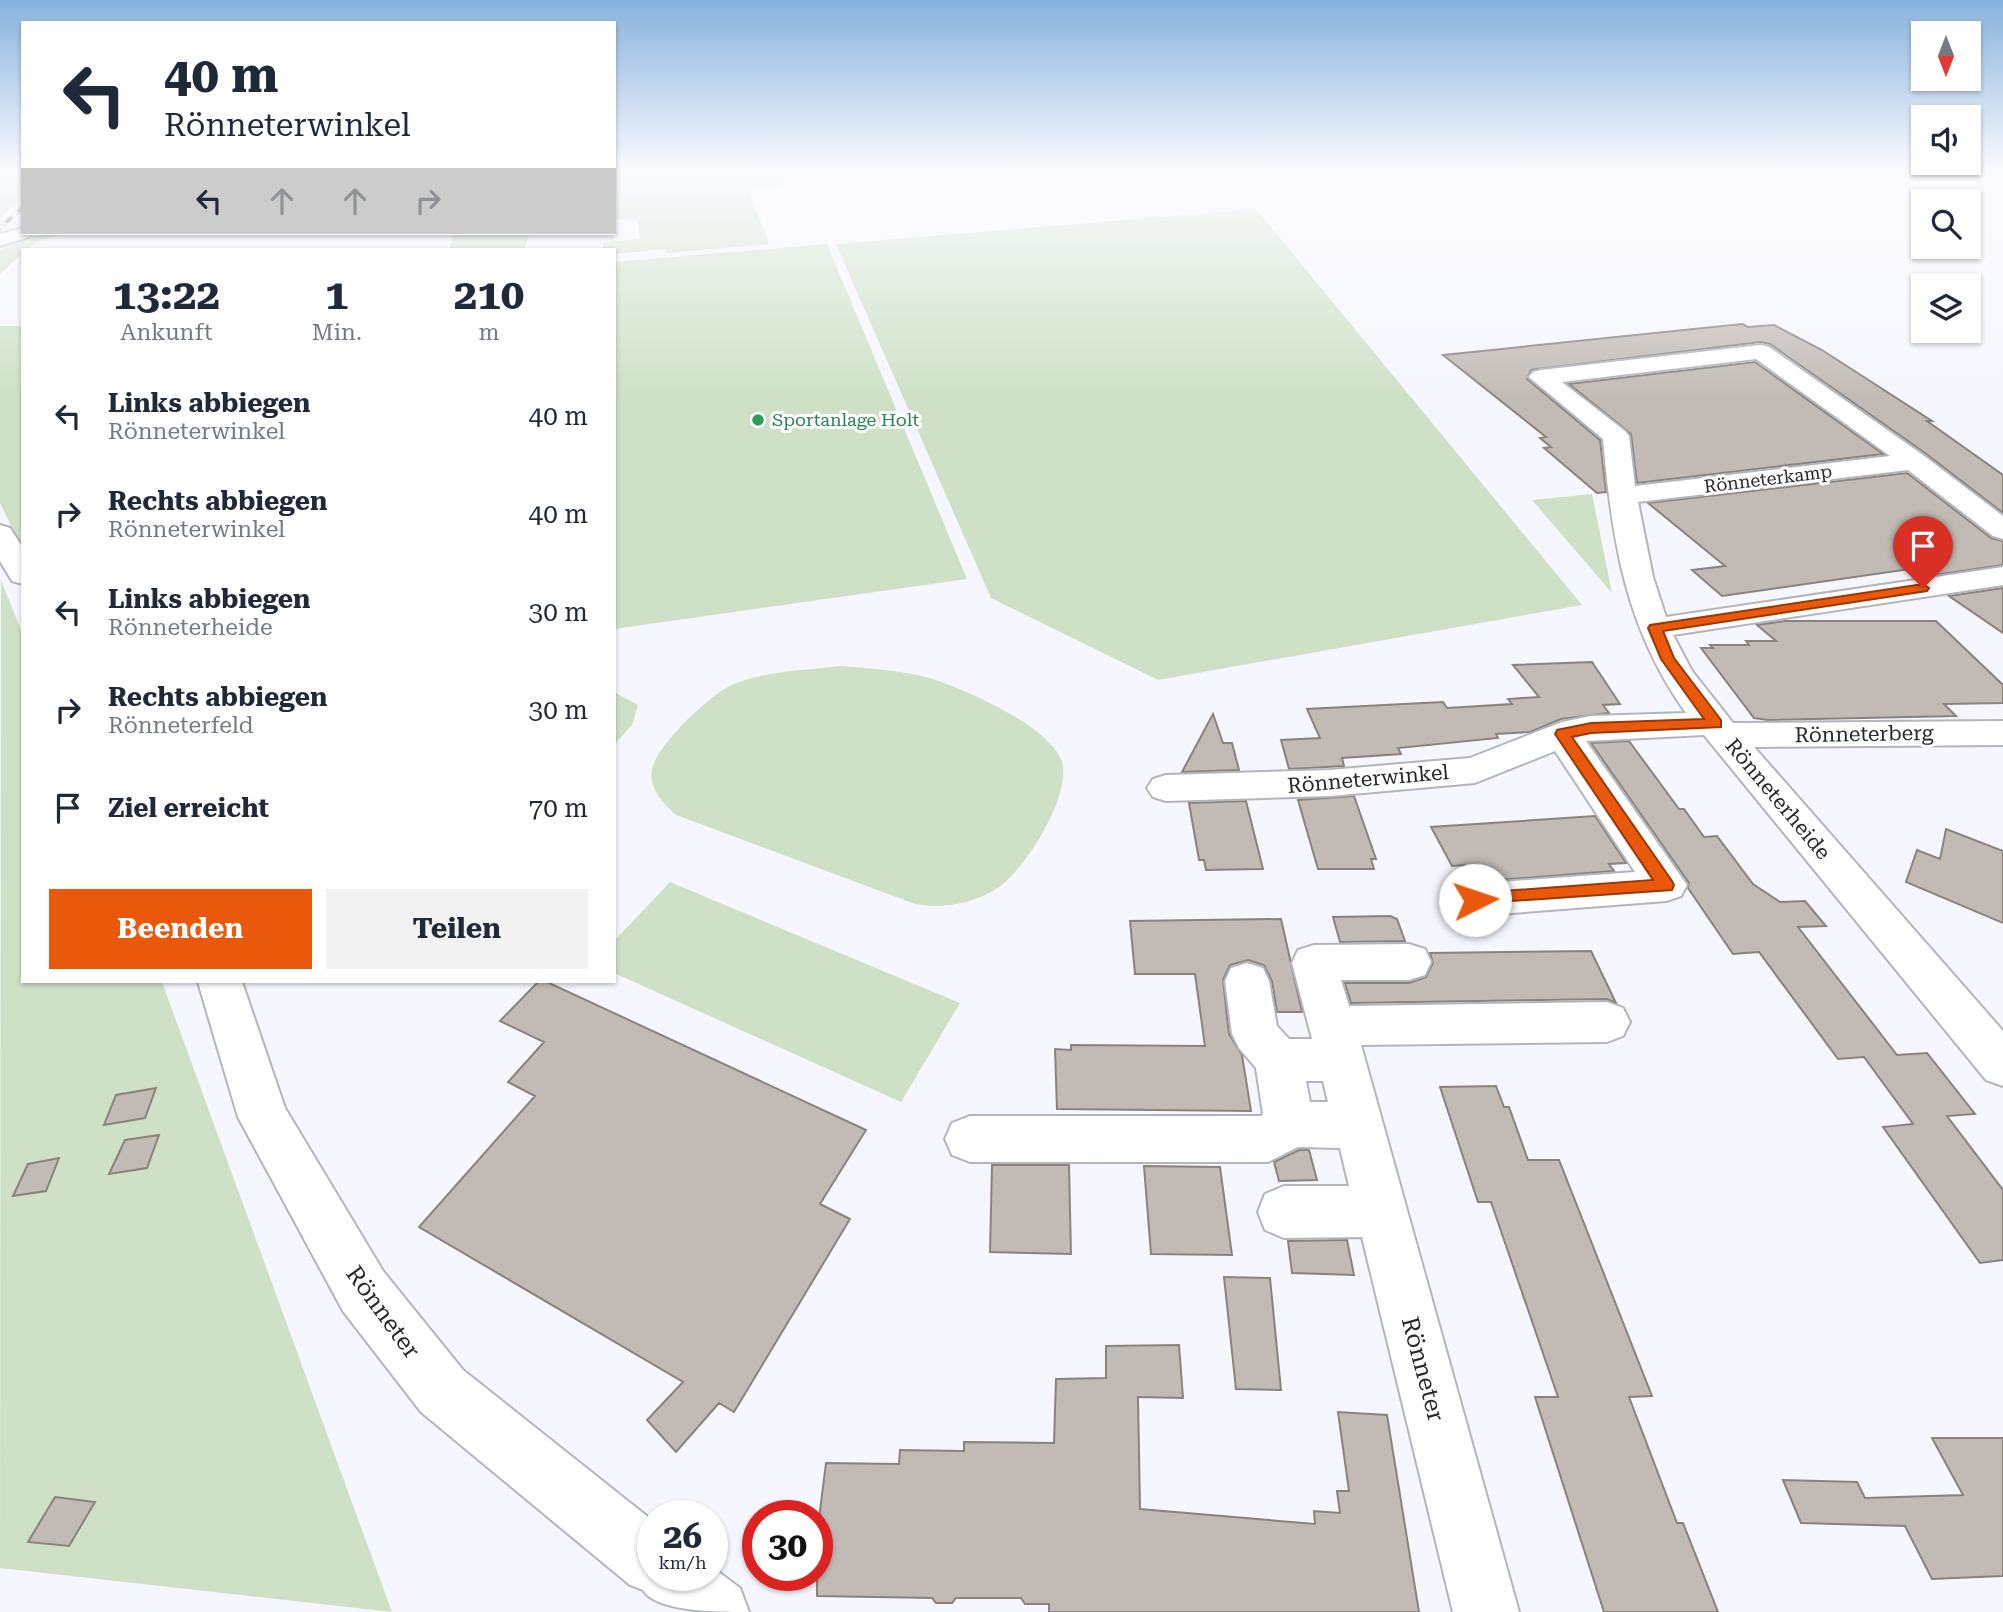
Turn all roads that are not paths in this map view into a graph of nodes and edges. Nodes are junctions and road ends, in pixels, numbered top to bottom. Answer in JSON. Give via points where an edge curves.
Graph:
{"nodes":[{"id":1,"x":1914,"y":461,"type":"junction"},
{"id":2,"x":1622,"y":496,"type":"junction"},
{"id":3,"x":2003,"y":530,"type":"edge"},
{"id":4,"x":2,"y":539,"type":"edge"},
{"id":5,"x":21,"y":572,"type":"edge"},
{"id":6,"x":2003,"y":576,"type":"edge"},
{"id":7,"x":1655,"y":628,"type":"junction"},
{"id":8,"x":1720,"y":729,"type":"junction"},
{"id":9,"x":2003,"y":733,"type":"edge"},
{"id":10,"x":1562,"y":734,"type":"junction"},
{"id":11,"x":1166,"y":788,"type":"dead end"},
{"id":12,"x":1475,"y":900,"type":"dead end"},
{"id":13,"x":1409,"y":962,"type":"dead end"},
{"id":14,"x":1247,"y":981,"type":"dead end"},
{"id":15,"x":220,"y":983,"type":"edge"},
{"id":16,"x":1607,"y":1021,"type":"dead end"},
{"id":17,"x":1336,"y":1043,"type":"junction"},
{"id":18,"x":1278,"y":1060,"type":"junction"},
{"id":19,"x":2003,"y":1065,"type":"edge"},
{"id":20,"x":1290,"y":1124,"type":"junction"},
{"id":21,"x":1359,"y":1126,"type":"junction"},
{"id":22,"x":970,"y":1139,"type":"dead end"},
{"id":23,"x":1382,"y":1211,"type":"junction"},
{"id":24,"x":1284,"y":1212,"type":"dead end"},
{"id":25,"x":637,"y":1549,"type":"edge"},
{"id":26,"x":689,"y":1591,"type":"edge"},
{"id":27,"x":716,"y":1612,"type":"edge"},
{"id":28,"x":1486,"y":1612,"type":"edge"}],
"edges":[{"from":1,"to":2,"type":"street","name":"Rönneterkamp"},
{"from":1,"to":2,"type":"street","name":"Rönneterheide","via":[[1761,352],[1541,377],[1616,436]]},
{"from":1,"to":3,"type":"street"},
{"from":2,"to":7,"type":"street","name":"Rönneterheide"},
{"from":4,"to":5,"type":"street"},
{"from":6,"to":7,"type":"street"},
{"from":7,"to":8,"type":"street","name":"Rönneterheide","via":[[1668,659]]},
{"from":8,"to":9,"type":"street","name":"Rönneterberg"},
{"from":8,"to":10,"type":"street","name":"Rönneterwinkel","via":[[1591,728]]},
{"from":8,"to":19,"type":"street","name":"Rönneterheide"},
{"from":10,"to":11,"type":"street","name":"Rönneterwinkel","via":[[1475,770],[1330,783]]},
{"from":10,"to":12,"type":"street","via":[[1666,885]]},
{"from":13,"to":17,"type":"street","name":"Rönneter","via":[[1314,963]]},
{"from":14,"to":18,"type":"street","via":[[1255,1034]]},
{"from":15,"to":25,"type":"street","name":"Rönneter","via":[[263,1117],[363,1291],[442,1391]]},
{"from":16,"to":17,"type":"street"},
{"from":17,"to":18,"type":"street"},
{"from":17,"to":21,"type":"street","name":"Rönneter"},
{"from":18,"to":20,"type":"street"},
{"from":20,"to":21,"type":"street"},
{"from":20,"to":22,"type":"street","via":[[1268,1139]]},
{"from":21,"to":23,"type":"street","name":"Rönneter"},
{"from":23,"to":24,"type":"street"},
{"from":23,"to":28,"type":"street","name":"Rönneter"},
{"from":26,"to":27,"type":"street"}]}
